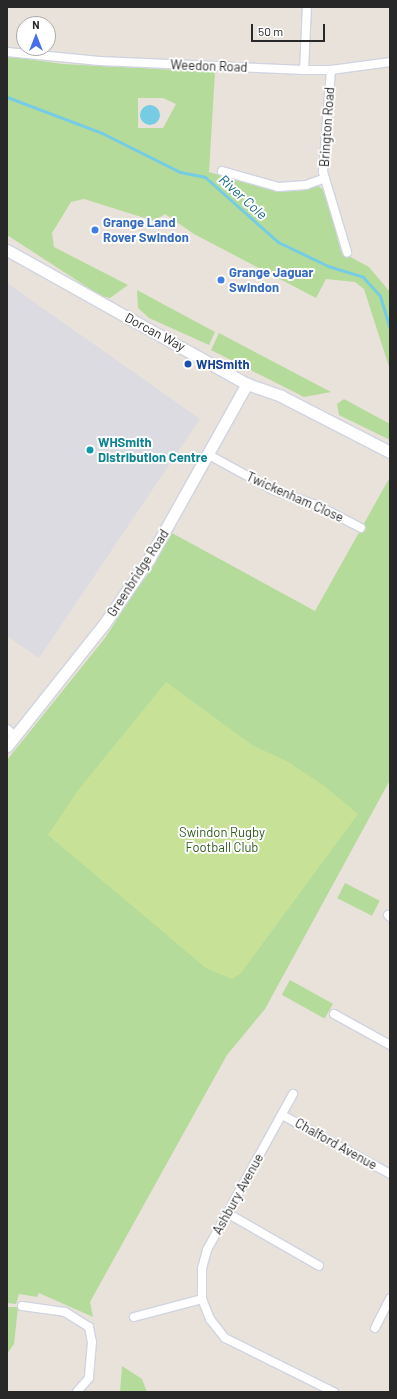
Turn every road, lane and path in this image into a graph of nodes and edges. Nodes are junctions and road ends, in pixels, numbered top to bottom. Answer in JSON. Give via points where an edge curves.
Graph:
{"nodes":[{"id":1,"x":307,"y":7,"type":"edge"},
{"id":2,"x":56,"y":53,"type":"edge"},
{"id":3,"x":390,"y":62,"type":"edge"},
{"id":4,"x":304,"y":70,"type":"junction"},
{"id":5,"x":331,"y":70,"type":"junction"},
{"id":6,"x":222,"y":171,"type":"dead end"},
{"id":7,"x":325,"y":178,"type":"junction"},
{"id":8,"x":7,"y":250,"type":"edge"},
{"id":9,"x":347,"y":252,"type":"dead end"},
{"id":10,"x":247,"y":384,"type":"junction"},
{"id":11,"x":390,"y":452,"type":"edge"},
{"id":12,"x":209,"y":455,"type":"junction"},
{"id":13,"x":361,"y":528,"type":"dead end"},
{"id":14,"x":11,"y":733,"type":"edge"},
{"id":15,"x":7,"y":746,"type":"edge"},
{"id":16,"x":334,"y":1014,"type":"dead end"},
{"id":17,"x":390,"y":1045,"type":"edge"},
{"id":18,"x":293,"y":1094,"type":"dead end"},
{"id":19,"x":282,"y":1115,"type":"junction"},
{"id":20,"x":390,"y":1174,"type":"edge"},
{"id":21,"x":227,"y":1213,"type":"junction"},
{"id":22,"x":319,"y":1266,"type":"dead end"},
{"id":23,"x":202,"y":1299,"type":"junction"},
{"id":24,"x":390,"y":1299,"type":"edge"},
{"id":25,"x":22,"y":1306,"type":"dead end"},
{"id":26,"x":134,"y":1317,"type":"dead end"},
{"id":27,"x":375,"y":1328,"type":"dead end"},
{"id":28,"x":77,"y":1392,"type":"edge"},
{"id":29,"x":334,"y":1392,"type":"edge"}],
"edges":[{"from":1,"to":4,"type":"street"},
{"from":2,"to":4,"type":"street","name":"Weedon Road"},
{"from":3,"to":5,"type":"street","name":"Weedon Road"},
{"from":4,"to":5,"type":"street","name":"Weedon Road"},
{"from":5,"to":7,"type":"street","name":"Brington Road"},
{"from":6,"to":7,"type":"street","via":[[278,187],[306,185]]},
{"from":7,"to":9,"type":"street","name":"Brington Road"},
{"from":8,"to":10,"type":"street","name":"Dorcan Way"},
{"from":10,"to":11,"type":"street","name":"Dorcan Way","via":[[281,396]]},
{"from":10,"to":12,"type":"street","name":"Greenbridge Road"},
{"from":12,"to":13,"type":"street","name":"Twickenham Close","via":[[272,490],[319,506]]},
{"from":12,"to":14,"type":"street","name":"Greenbridge Road","via":[[120,601]]},
{"from":14,"to":15,"type":"street","name":"Greenbridge Road"},
{"from":16,"to":17,"type":"street"},
{"from":18,"to":19,"type":"street","name":"Ashbury Avenue"},
{"from":19,"to":20,"type":"street","name":"Chalford Avenue"},
{"from":19,"to":21,"type":"street","name":"Ashbury Avenue"},
{"from":21,"to":22,"type":"street"},
{"from":21,"to":23,"type":"street","name":"Ashbury Avenue","via":[[202,1264]]},
{"from":23,"to":26,"type":"street"},
{"from":23,"to":29,"type":"street","name":"Ashbury Avenue","via":[[210,1319],[225,1338]]},
{"from":24,"to":27,"type":"street"},
{"from":25,"to":28,"type":"street","via":[[65,1312],[89,1327],[92,1342],[89,1378]]}]}
